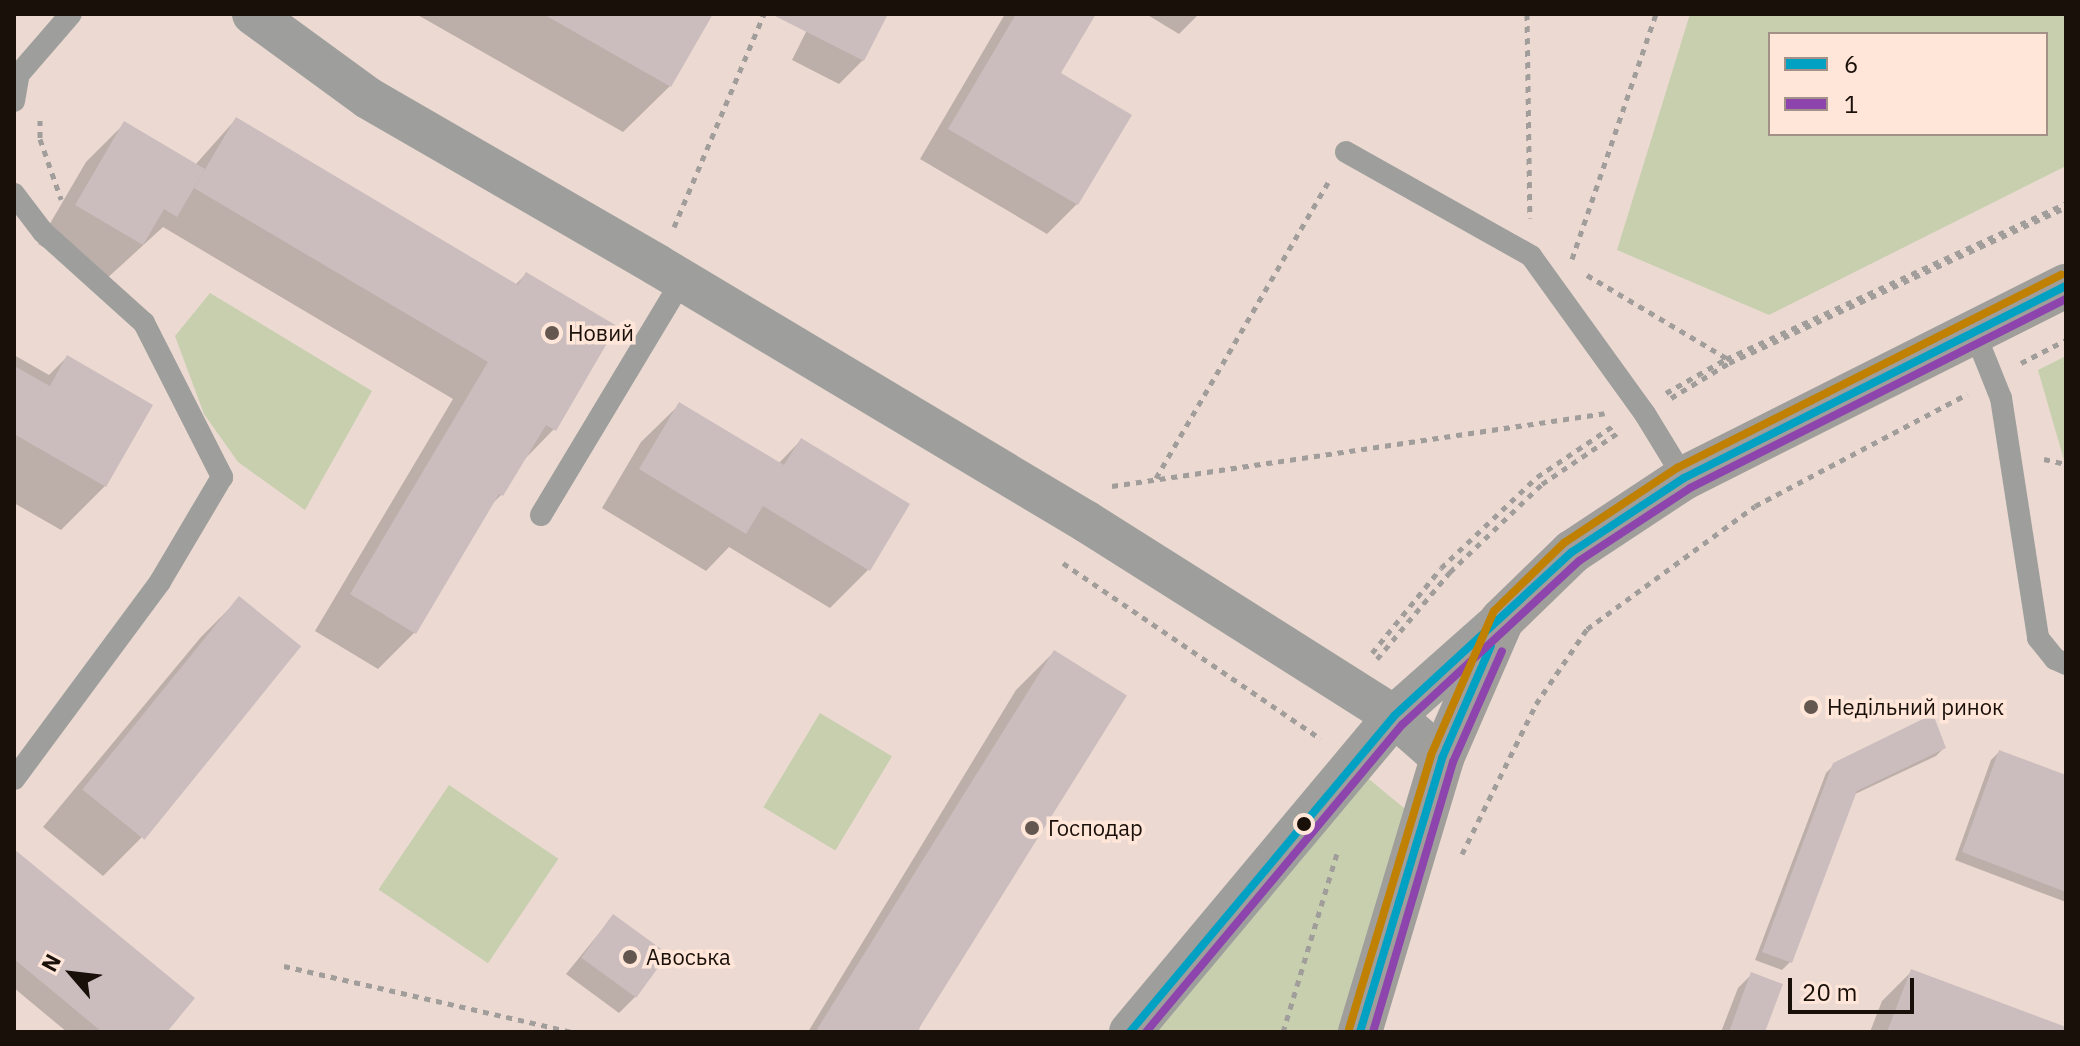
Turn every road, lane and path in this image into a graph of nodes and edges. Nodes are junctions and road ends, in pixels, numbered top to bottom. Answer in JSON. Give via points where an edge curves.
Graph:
{"nodes":[{"id":1,"x":71,"y":14,"type":"edge"},
{"id":2,"x":253,"y":14,"type":"edge"},
{"id":3,"x":764,"y":14,"type":"edge"},
{"id":4,"x":1527,"y":14,"type":"edge"},
{"id":5,"x":1656,"y":14,"type":"edge"},
{"id":6,"x":14,"y":101,"type":"edge"},
{"id":7,"x":40,"y":114,"type":"dead end"},
{"id":8,"x":1346,"y":152,"type":"joint"},
{"id":9,"x":14,"y":194,"type":"edge"},
{"id":10,"x":65,"y":208,"type":"dead end"},
{"id":11,"x":1531,"y":256,"type":"junction"},
{"id":12,"x":1570,"y":265,"type":"junction"},
{"id":13,"x":669,"y":273,"type":"junction"},
{"id":14,"x":2066,"y":286,"type":"edge"},
{"id":15,"x":1974,"y":331,"type":"junction"},
{"id":16,"x":2066,"y":340,"type":"edge"},
{"id":17,"x":1726,"y":359,"type":"dead end"},
{"id":18,"x":1994,"y":380,"type":"junction"},
{"id":19,"x":1640,"y":408,"type":"junction"},
{"id":20,"x":1684,"y":478,"type":"junction"},
{"id":21,"x":1155,"y":479,"type":"junction"},
{"id":22,"x":1044,"y":496,"type":"junction"},
{"id":23,"x":541,"y":515,"type":"dead end"},
{"id":24,"x":1063,"y":563,"type":"dead end"},
{"id":25,"x":1502,"y":620,"type":"junction"},
{"id":26,"x":2066,"y":664,"type":"edge"},
{"id":27,"x":1394,"y":716,"type":"junction"},
{"id":28,"x":1442,"y":758,"type":"junction"},
{"id":29,"x":1352,"y":765,"type":"junction"},
{"id":30,"x":14,"y":779,"type":"edge"},
{"id":31,"x":1338,"y":849,"type":"dead end"},
{"id":32,"x":1462,"y":854,"type":"dead end"},
{"id":33,"x":284,"y":966,"type":"dead end"},
{"id":34,"x":573,"y":1032,"type":"edge"},
{"id":35,"x":1130,"y":1032,"type":"edge"},
{"id":36,"x":1283,"y":1032,"type":"edge"},
{"id":37,"x":1360,"y":1032,"type":"edge"}],
"edges":[{"from":1,"to":6,"type":"lane","via":[[19,74]]},
{"from":2,"to":13,"type":"street","via":[[368,98]]},
{"from":3,"to":13,"type":"path"},
{"from":4,"to":11,"type":"path"},
{"from":5,"to":12,"type":"path"},
{"from":7,"to":10,"type":"path","via":[[40,139]]},
{"from":8,"to":11,"type":"lane"},
{"from":8,"to":21,"type":"path"},
{"from":9,"to":30,"type":"lane","via":[[43,232],[144,323],[222,477],[160,582]]},
{"from":11,"to":12,"type":"path"},
{"from":11,"to":19,"type":"lane"},
{"from":12,"to":17,"type":"path"},
{"from":13,"to":22,"type":"street"},
{"from":13,"to":23,"type":"lane"},
{"from":14,"to":15,"type":"main road"},
{"from":15,"to":18,"type":"lane"},
{"from":15,"to":20,"type":"main road"},
{"from":16,"to":18,"type":"path"},
{"from":18,"to":26,"type":"lane","via":[[2038,638]]},
{"from":18,"to":32,"type":"path","via":[[1755,506],[1587,629],[1536,704]]},
{"from":19,"to":20,"type":"lane"},
{"from":19,"to":21,"type":"path"},
{"from":20,"to":25,"type":"main road","via":[[1572,552]]},
{"from":21,"to":22,"type":"path"},
{"from":22,"to":27,"type":"street"},
{"from":24,"to":29,"type":"path"},
{"from":25,"to":27,"type":"street"},
{"from":25,"to":28,"type":"main road"},
{"from":27,"to":28,"type":"street"},
{"from":27,"to":29,"type":"street"},
{"from":28,"to":37,"type":"main road"},
{"from":29,"to":35,"type":"street"},
{"from":31,"to":36,"type":"path"},
{"from":33,"to":34,"type":"path"}]}
